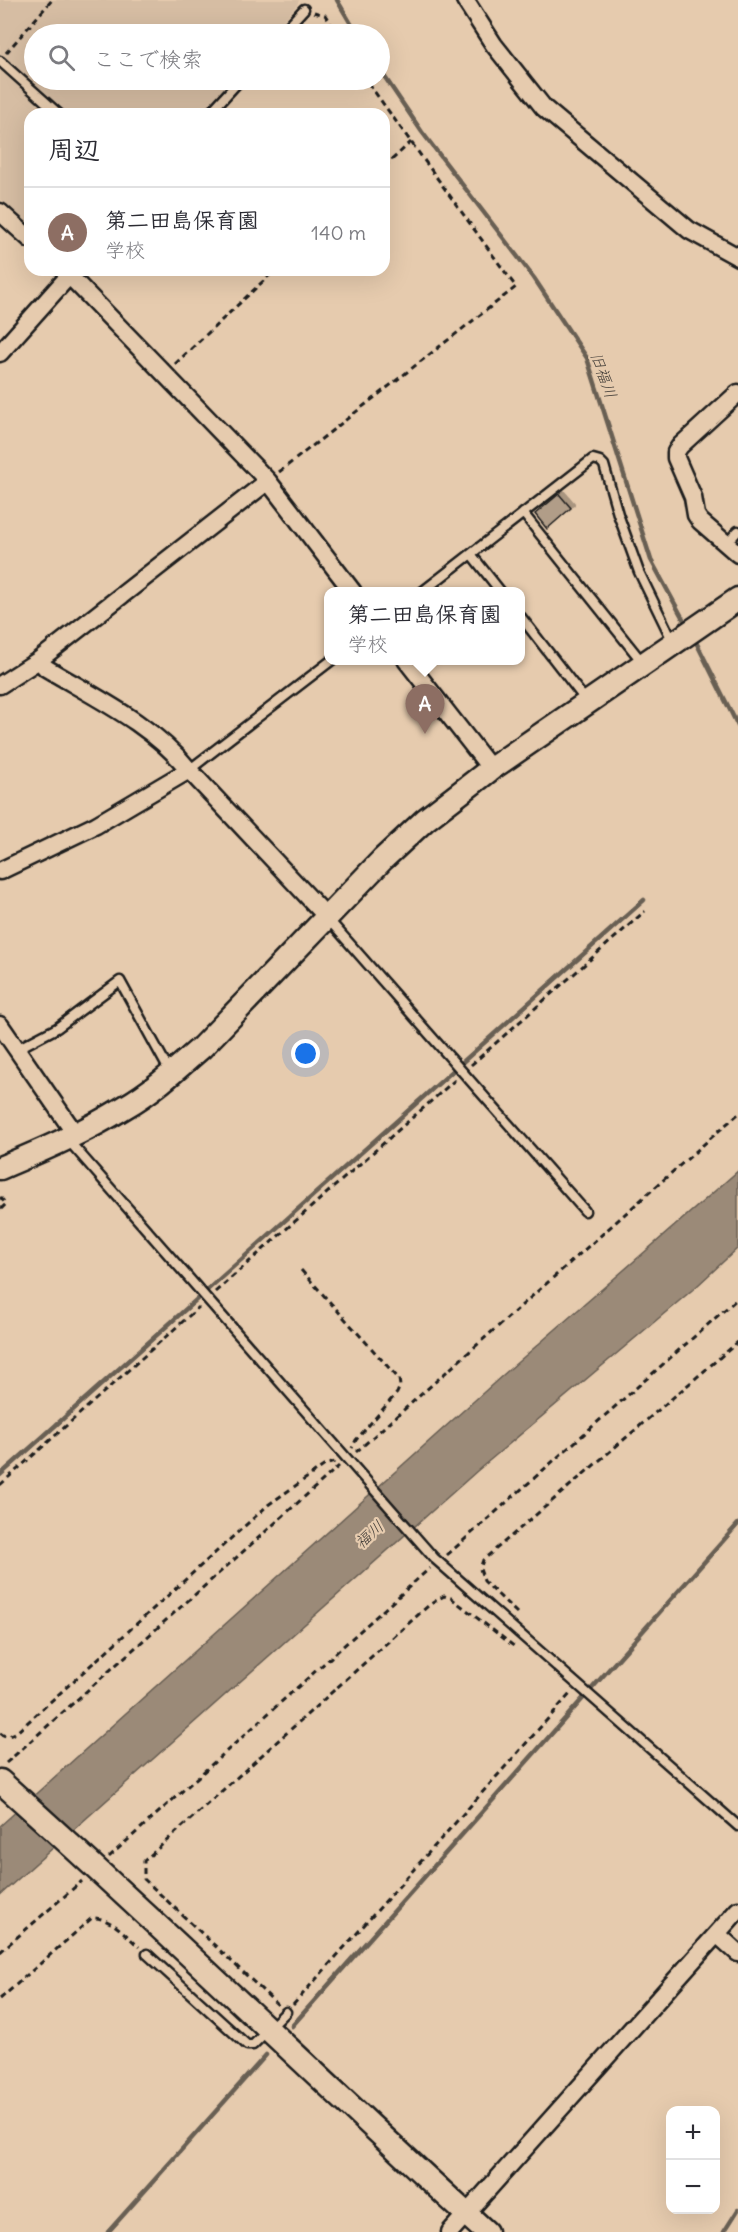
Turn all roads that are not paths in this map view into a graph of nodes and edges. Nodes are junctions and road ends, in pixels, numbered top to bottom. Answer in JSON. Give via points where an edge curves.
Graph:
{"nodes":[{"id":1,"x":465,"y":0,"type":"edge"},
{"id":2,"x":304,"y":9,"type":"road end"},
{"id":3,"x":290,"y":24,"type":"edge"},
{"id":4,"x":0,"y":60,"type":"edge"},
{"id":5,"x":24,"y":82,"type":"edge"},
{"id":6,"x":33,"y":90,"type":"edge"},
{"id":7,"x":231,"y":90,"type":"edge"},
{"id":8,"x":52,"y":108,"type":"edge"},
{"id":9,"x":214,"y":108,"type":"edge"},
{"id":10,"x":0,"y":212,"type":"edge"},
{"id":11,"x":24,"y":234,"type":"edge"},
{"id":12,"x":738,"y":257,"type":"edge"},
{"id":13,"x":67,"y":276,"type":"edge"},
{"id":14,"x":74,"y":276,"type":"edge"},
{"id":15,"x":0,"y":353,"type":"edge"},
{"id":16,"x":738,"y":393,"type":"edge"},
{"id":17,"x":268,"y":481,"type":"junction"},
{"id":18,"x":523,"y":513,"type":"junction"},
{"id":19,"x":738,"y":531,"type":"edge"},
{"id":20,"x":732,"y":549,"type":"edge"},
{"id":21,"x":471,"y":554,"type":"junction"},
{"id":22,"x":350,"y":587,"type":"edge"},
{"id":23,"x":427,"y":587,"type":"edge"},
{"id":24,"x":498,"y":587,"type":"edge"},
{"id":25,"x":738,"y":599,"type":"edge"},
{"id":26,"x":525,"y":622,"type":"edge"},
{"id":27,"x":673,"y":642,"type":"junction"},
{"id":28,"x":39,"y":660,"type":"junction"},
{"id":29,"x":643,"y":663,"type":"junction"},
{"id":30,"x":326,"y":665,"type":"edge"},
{"id":31,"x":410,"y":665,"type":"edge"},
{"id":32,"x":0,"y":686,"type":"edge"},
{"id":33,"x":587,"y":702,"type":"junction"},
{"id":34,"x":491,"y":769,"type":"junction"},
{"id":35,"x":189,"y":770,"type":"junction"},
{"id":36,"x":0,"y":871,"type":"edge"},
{"id":37,"x":328,"y":918,"type":"junction"},
{"id":38,"x":0,"y":1025,"type":"edge"},
{"id":39,"x":17,"y":1049,"type":"junction"},
{"id":40,"x":171,"y":1074,"type":"junction"},
{"id":41,"x":72,"y":1138,"type":"junction"},
{"id":42,"x":0,"y":1168,"type":"edge"},
{"id":43,"x":585,"y":1211,"type":"dead end"},
{"id":44,"x":0,"y":1781,"type":"edge"},
{"id":45,"x":738,"y":1826,"type":"edge"},
{"id":46,"x":738,"y":1910,"type":"edge"},
{"id":47,"x":717,"y":1934,"type":"junction"},
{"id":48,"x":738,"y":1953,"type":"edge"},
{"id":49,"x":147,"y":1954,"type":"road end"},
{"id":50,"x":286,"y":2012,"type":"road end"},
{"id":51,"x":268,"y":2031,"type":"junction"},
{"id":52,"x":466,"y":2214,"type":"junction"},
{"id":53,"x":450,"y":2232,"type":"edge"},
{"id":54,"x":486,"y":2232,"type":"edge"}],
"edges":[{"from":1,"to":12,"type":"street","via":[[494,45],[544,108],[689,230]]},
{"from":2,"to":3,"type":"lane"},
{"from":4,"to":5,"type":"lane"},
{"from":6,"to":8,"type":"lane"},
{"from":7,"to":9,"type":"lane"},
{"from":10,"to":11,"type":"street"},
{"from":13,"to":15,"type":"street"},
{"from":14,"to":17,"type":"street"},
{"from":16,"to":20,"type":"street","via":[[676,452],[696,515]]},
{"from":17,"to":22,"type":"street"},
{"from":17,"to":28,"type":"street"},
{"from":18,"to":21,"type":"lane"},
{"from":18,"to":27,"type":"lane","via":[[593,459],[600,461],[639,572]]},
{"from":18,"to":29,"type":"lane"},
{"from":19,"to":20,"type":"lane"},
{"from":21,"to":23,"type":"lane"},
{"from":21,"to":24,"type":"lane"},
{"from":25,"to":27,"type":"street"},
{"from":26,"to":33,"type":"lane"},
{"from":27,"to":29,"type":"street"},
{"from":28,"to":32,"type":"street"},
{"from":28,"to":35,"type":"street","via":[[154,734]]},
{"from":29,"to":33,"type":"street"},
{"from":30,"to":35,"type":"lane"},
{"from":31,"to":34,"type":"street"},
{"from":33,"to":34,"type":"street"},
{"from":34,"to":37,"type":"street","via":[[425,820]]},
{"from":35,"to":36,"type":"street","via":[[96,825]]},
{"from":35,"to":37,"type":"street"},
{"from":37,"to":40,"type":"street"},
{"from":37,"to":43,"type":"lane"},
{"from":38,"to":39,"type":"street"},
{"from":39,"to":40,"type":"lane","via":[[57,1028],[120,981]]},
{"from":39,"to":41,"type":"street"},
{"from":40,"to":41,"type":"street"},
{"from":41,"to":42,"type":"street"},
{"from":41,"to":45,"type":"lane","via":[[436,1560]]},
{"from":44,"to":51,"type":"street"},
{"from":46,"to":47,"type":"street"},
{"from":47,"to":48,"type":"street"},
{"from":47,"to":52,"type":"street"},
{"from":49,"to":51,"type":"lane","via":[[247,2045],[253,2045]]},
{"from":50,"to":51,"type":"lane"},
{"from":51,"to":52,"type":"street"},
{"from":52,"to":53,"type":"street"},
{"from":52,"to":54,"type":"street"}]}
